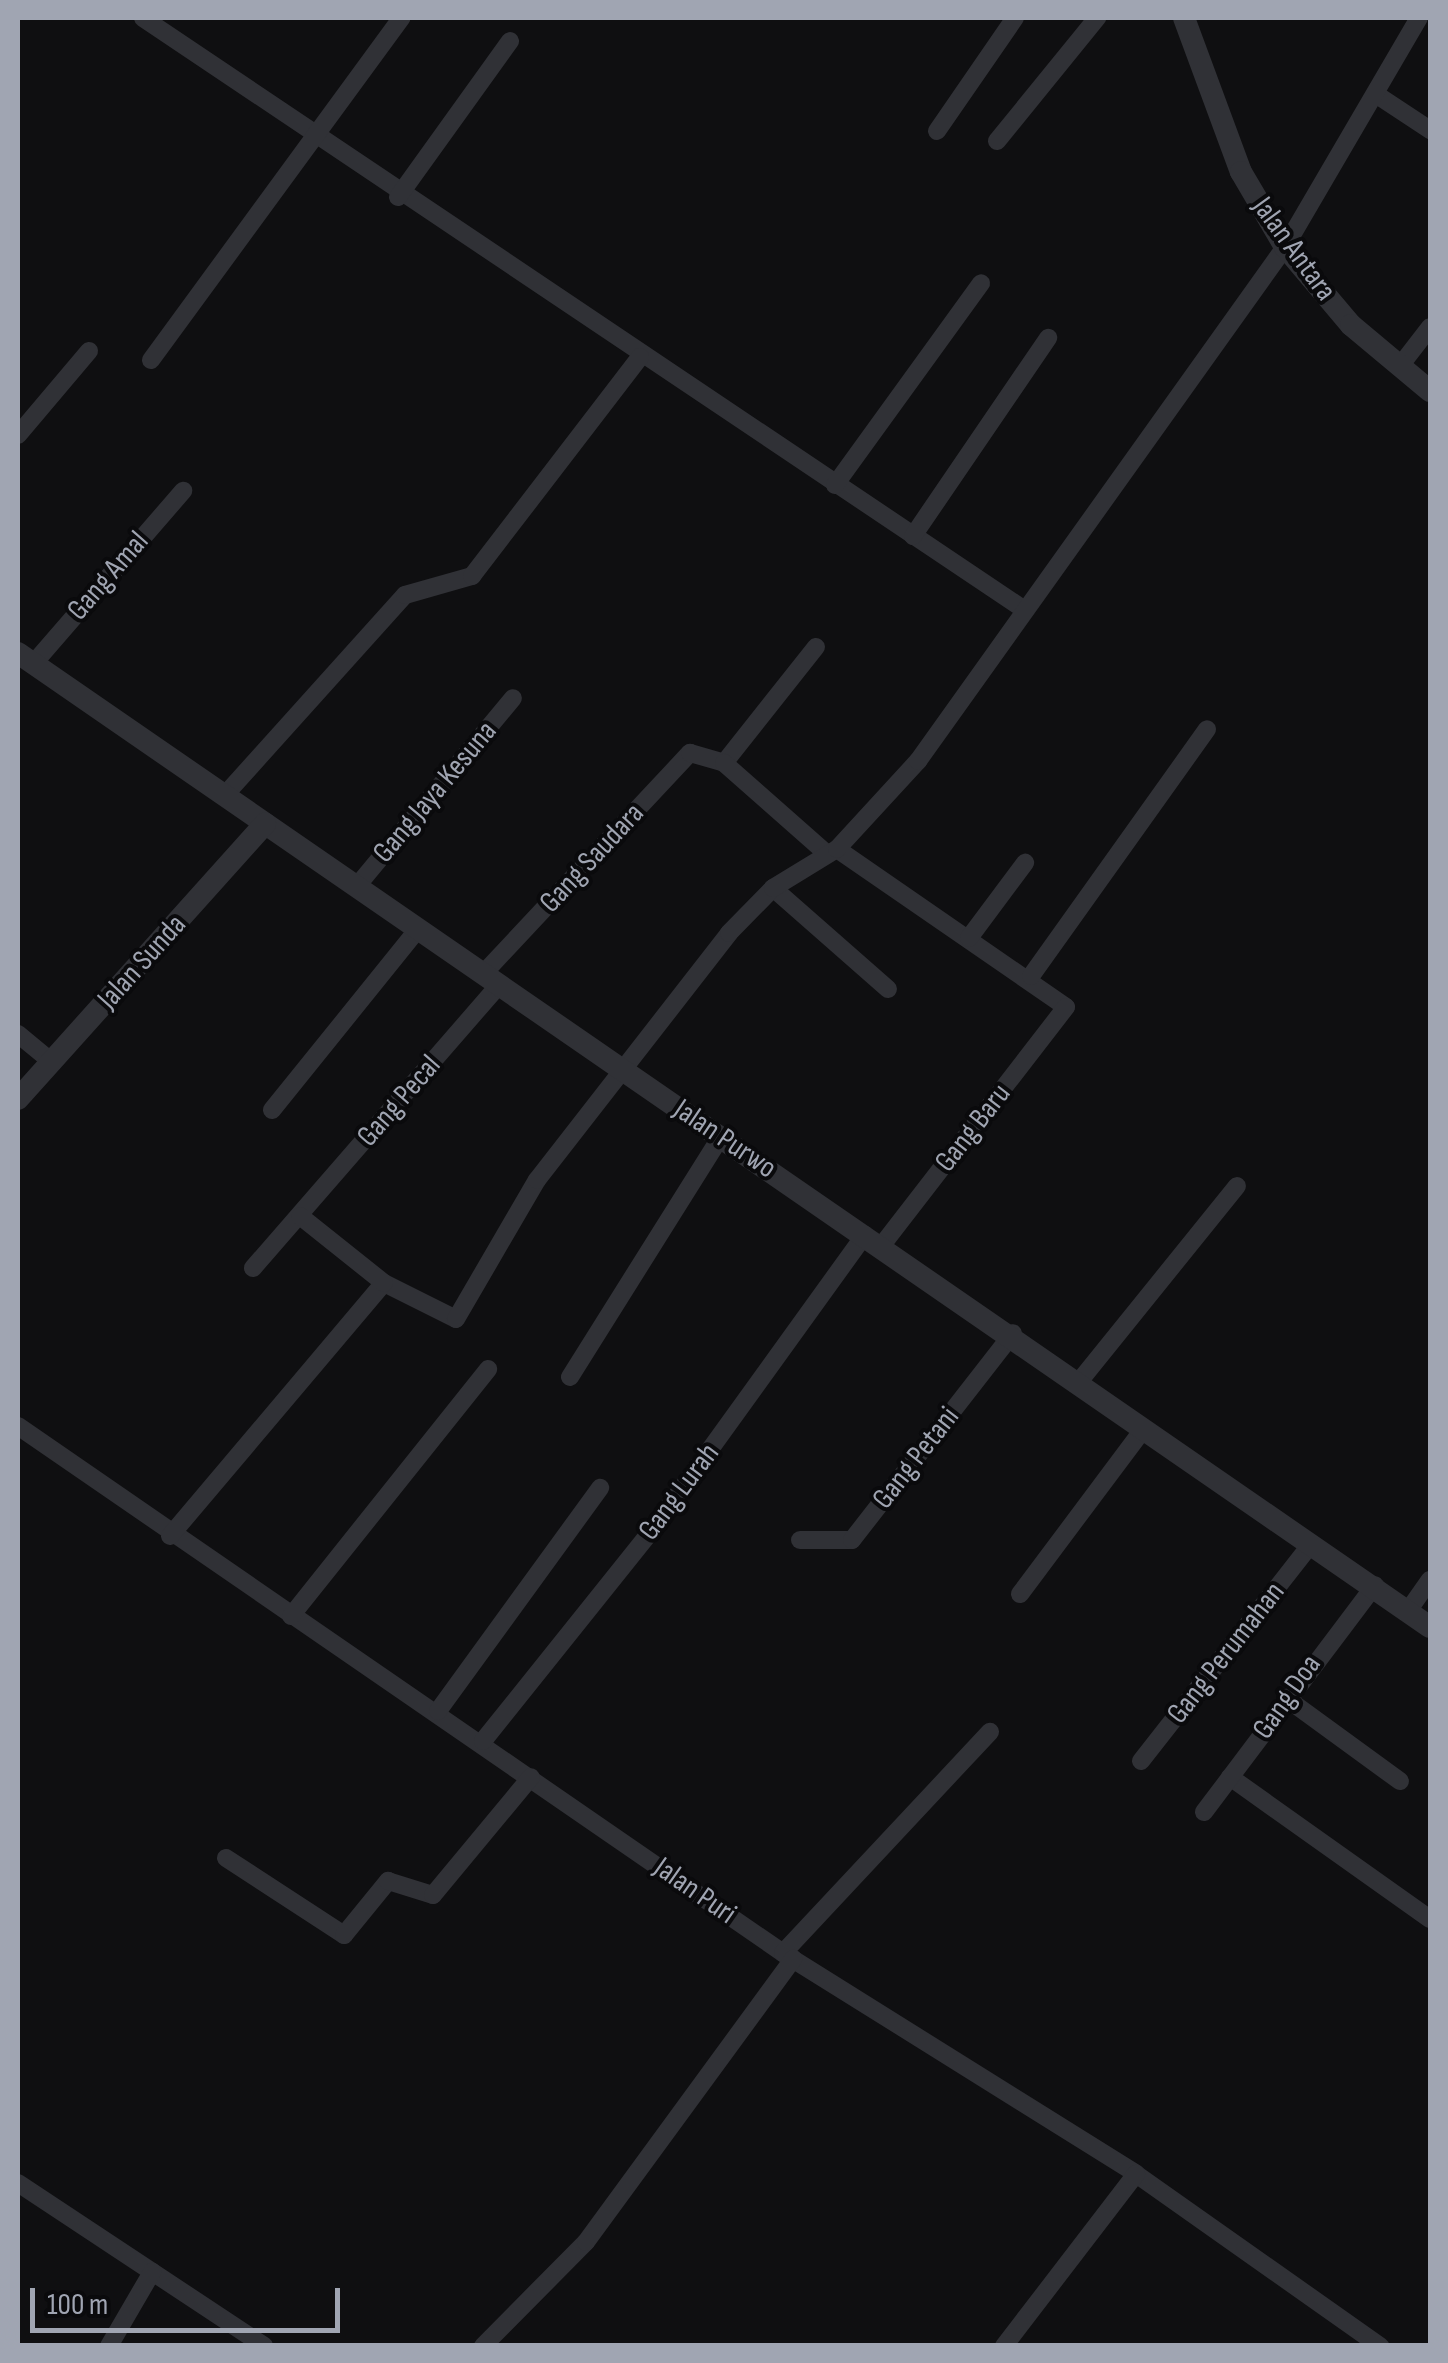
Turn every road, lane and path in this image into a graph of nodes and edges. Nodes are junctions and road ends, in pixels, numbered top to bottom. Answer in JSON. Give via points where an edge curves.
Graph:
{"nodes":[{"id":1,"x":143,"y":18,"type":"edge"},
{"id":2,"x":400,"y":18,"type":"edge"},
{"id":3,"x":1015,"y":18,"type":"edge"},
{"id":4,"x":1097,"y":18,"type":"edge"},
{"id":5,"x":1184,"y":18,"type":"edge"},
{"id":6,"x":1419,"y":18,"type":"edge"},
{"id":7,"x":510,"y":40,"type":"dead end"},
{"id":8,"x":1376,"y":95,"type":"junction"},
{"id":9,"x":1430,"y":130,"type":"edge"},
{"id":10,"x":937,"y":131,"type":"dead end"},
{"id":11,"x":997,"y":141,"type":"dead end"},
{"id":12,"x":315,"y":142,"type":"junction"},
{"id":13,"x":398,"y":197,"type":"junction"},
{"id":14,"x":1285,"y":248,"type":"junction"},
{"id":15,"x":980,"y":282,"type":"dead end"},
{"id":16,"x":1430,"y":327,"type":"edge"},
{"id":17,"x":1048,"y":338,"type":"dead end"},
{"id":18,"x":89,"y":351,"type":"dead end"},
{"id":19,"x":640,"y":356,"type":"junction"},
{"id":20,"x":151,"y":360,"type":"dead end"},
{"id":21,"x":1400,"y":366,"type":"junction"},
{"id":22,"x":1430,"y":391,"type":"edge"},
{"id":23,"x":18,"y":435,"type":"edge"},
{"id":24,"x":835,"y":484,"type":"junction"},
{"id":25,"x":183,"y":490,"type":"dead end"},
{"id":26,"x":913,"y":536,"type":"junction"},
{"id":27,"x":1023,"y":609,"type":"junction"},
{"id":28,"x":816,"y":647,"type":"dead end"},
{"id":29,"x":26,"y":658,"type":"edge"},
{"id":30,"x":513,"y":698,"type":"dead end"},
{"id":31,"x":1207,"y":729,"type":"dead end"},
{"id":32,"x":724,"y":763,"type":"junction"},
{"id":33,"x":224,"y":796,"type":"junction"},
{"id":34,"x":265,"y":824,"type":"junction"},
{"id":35,"x":832,"y":851,"type":"junction"},
{"id":36,"x":1025,"y":864,"type":"dead end"},
{"id":37,"x":357,"y":886,"type":"junction"},
{"id":38,"x":772,"y":888,"type":"junction"},
{"id":39,"x":418,"y":929,"type":"junction"},
{"id":40,"x":969,"y":938,"type":"junction"},
{"id":41,"x":1031,"y":976,"type":"junction"},
{"id":42,"x":490,"y":980,"type":"junction"},
{"id":43,"x":888,"y":989,"type":"dead end"},
{"id":44,"x":18,"y":1034,"type":"edge"},
{"id":45,"x":53,"y":1063,"type":"junction"},
{"id":46,"x":619,"y":1068,"type":"junction"},
{"id":47,"x":18,"y":1099,"type":"edge"},
{"id":48,"x":272,"y":1110,"type":"dead end"},
{"id":49,"x":721,"y":1136,"type":"junction"},
{"id":50,"x":1238,"y":1186,"type":"dead end"},
{"id":51,"x":300,"y":1216,"type":"junction"},
{"id":52,"x":873,"y":1240,"type":"junction"},
{"id":53,"x":252,"y":1268,"type":"dead end"},
{"id":54,"x":384,"y":1283,"type":"junction"},
{"id":55,"x":1013,"y":1333,"type":"junction"},
{"id":56,"x":488,"y":1369,"type":"dead end"},
{"id":57,"x":570,"y":1377,"type":"dead end"},
{"id":58,"x":1078,"y":1383,"type":"junction"},
{"id":59,"x":18,"y":1426,"type":"edge"},
{"id":60,"x":1144,"y":1428,"type":"junction"},
{"id":61,"x":600,"y":1488,"type":"dead end"},
{"id":62,"x":170,"y":1536,"type":"junction"},
{"id":63,"x":800,"y":1540,"type":"dead end"},
{"id":64,"x":1311,"y":1544,"type":"junction"},
{"id":65,"x":1430,"y":1580,"type":"edge"},
{"id":66,"x":1375,"y":1586,"type":"junction"},
{"id":67,"x":1020,"y":1594,"type":"dead end"},
{"id":68,"x":1408,"y":1611,"type":"junction"},
{"id":69,"x":290,"y":1616,"type":"junction"},
{"id":70,"x":1430,"y":1627,"type":"edge"},
{"id":71,"x":1286,"y":1698,"type":"junction"},
{"id":72,"x":438,"y":1711,"type":"junction"},
{"id":73,"x":990,"y":1732,"type":"dead end"},
{"id":74,"x":483,"y":1741,"type":"junction"},
{"id":75,"x":1141,"y":1761,"type":"dead end"},
{"id":76,"x":531,"y":1777,"type":"junction"},
{"id":77,"x":1230,"y":1777,"type":"junction"},
{"id":78,"x":1400,"y":1780,"type":"dead end"},
{"id":79,"x":1204,"y":1812,"type":"dead end"},
{"id":80,"x":226,"y":1858,"type":"dead end"},
{"id":81,"x":1430,"y":1919,"type":"edge"},
{"id":82,"x":788,"y":1956,"type":"junction"},
{"id":83,"x":1136,"y":2174,"type":"junction"},
{"id":84,"x":18,"y":2182,"type":"edge"},
{"id":85,"x":152,"y":2272,"type":"junction"},
{"id":86,"x":109,"y":2346,"type":"edge"},
{"id":87,"x":264,"y":2346,"type":"edge"},
{"id":88,"x":484,"y":2346,"type":"edge"},
{"id":89,"x":1004,"y":2346,"type":"edge"},
{"id":90,"x":1380,"y":2346,"type":"edge"}],
"edges":[{"from":1,"to":12,"type":"street"},
{"from":2,"to":12,"type":"street"},
{"from":3,"to":10,"type":"street"},
{"from":4,"to":11,"type":"street"},
{"from":5,"to":14,"type":"street","name":"Jalan Antara","via":[[1241,172]]},
{"from":6,"to":8,"type":"street"},
{"from":7,"to":13,"type":"street"},
{"from":8,"to":9,"type":"street"},
{"from":8,"to":14,"type":"street"},
{"from":12,"to":13,"type":"street"},
{"from":12,"to":20,"type":"street"},
{"from":13,"to":19,"type":"street"},
{"from":14,"to":21,"type":"street","name":"Jalan Antara"},
{"from":14,"to":27,"type":"street"},
{"from":15,"to":24,"type":"street"},
{"from":16,"to":21,"type":"street"},
{"from":17,"to":26,"type":"street"},
{"from":18,"to":23,"type":"street"},
{"from":19,"to":24,"type":"street"},
{"from":19,"to":33,"type":"street","via":[[472,576],[405,595]]},
{"from":21,"to":22,"type":"street","name":"Jalan Antara"},
{"from":24,"to":26,"type":"street"},
{"from":25,"to":29,"type":"street","name":"Gang Amal"},
{"from":26,"to":27,"type":"street"},
{"from":27,"to":35,"type":"street","via":[[918,762]]},
{"from":28,"to":32,"type":"street"},
{"from":29,"to":33,"type":"street","name":"Jalan Purwo"},
{"from":30,"to":37,"type":"street","name":"Gang Jaya Kesuna"},
{"from":31,"to":41,"type":"street"},
{"from":32,"to":35,"type":"street"},
{"from":32,"to":42,"type":"street","name":"Gang Saudara","via":[[706,750],[690,753]]},
{"from":33,"to":34,"type":"street","name":"Jalan Purwo"},
{"from":34,"to":37,"type":"street","name":"Jalan Purwo"},
{"from":34,"to":45,"type":"street","name":"Jalan Sunda"},
{"from":35,"to":38,"type":"street"},
{"from":35,"to":40,"type":"street"},
{"from":36,"to":40,"type":"street"},
{"from":37,"to":39,"type":"street","name":"Jalan Purwo"},
{"from":38,"to":43,"type":"street"},
{"from":38,"to":46,"type":"street"},
{"from":39,"to":42,"type":"street","name":"Jalan Purwo"},
{"from":39,"to":48,"type":"street"},
{"from":40,"to":41,"type":"street"},
{"from":41,"to":52,"type":"street","name":"Gang Baru","via":[[1066,1010]]},
{"from":42,"to":46,"type":"street","name":"Jalan Purwo"},
{"from":42,"to":51,"type":"street","name":"Gang Pecal"},
{"from":44,"to":45,"type":"street"},
{"from":45,"to":47,"type":"street","name":"Jalan Sunda"},
{"from":46,"to":49,"type":"street","name":"Jalan Purwo"},
{"from":46,"to":54,"type":"street","via":[[522,1202],[456,1319]]},
{"from":49,"to":52,"type":"street","name":"Jalan Purwo"},
{"from":49,"to":57,"type":"street"},
{"from":50,"to":58,"type":"street"},
{"from":51,"to":53,"type":"street","name":"Gang Pecal"},
{"from":51,"to":54,"type":"street"},
{"from":52,"to":55,"type":"street","name":"Jalan Purwo"},
{"from":52,"to":74,"type":"street","name":"Gang Lurah"},
{"from":54,"to":62,"type":"street"},
{"from":55,"to":58,"type":"street","name":"Jalan Purwo"},
{"from":55,"to":63,"type":"street","name":"Gang Petani","via":[[852,1540]]},
{"from":56,"to":69,"type":"street"},
{"from":58,"to":60,"type":"street","name":"Jalan Purwo"},
{"from":59,"to":62,"type":"street","name":"Jalan Puri"},
{"from":60,"to":64,"type":"street","name":"Jalan Purwo"},
{"from":60,"to":67,"type":"street"},
{"from":61,"to":72,"type":"street"},
{"from":62,"to":69,"type":"street","name":"Jalan Puri"},
{"from":64,"to":66,"type":"street","name":"Jalan Purwo"},
{"from":64,"to":75,"type":"street","name":"Gang Perumahan"},
{"from":65,"to":68,"type":"street"},
{"from":66,"to":68,"type":"street","name":"Jalan Purwo"},
{"from":66,"to":71,"type":"street","name":"Gang Doa"},
{"from":68,"to":70,"type":"street","name":"Jalan Purwo"},
{"from":69,"to":72,"type":"street","name":"Jalan Puri"},
{"from":71,"to":77,"type":"street","name":"Gang Doa"},
{"from":71,"to":78,"type":"street"},
{"from":72,"to":74,"type":"street","name":"Jalan Puri"},
{"from":73,"to":82,"type":"street"},
{"from":74,"to":76,"type":"street","name":"Jalan Puri"},
{"from":76,"to":80,"type":"street","via":[[433,1895],[388,1881],[344,1935]]},
{"from":76,"to":82,"type":"street","name":"Jalan Puri"},
{"from":77,"to":79,"type":"street","name":"Gang Doa"},
{"from":77,"to":81,"type":"street"},
{"from":82,"to":83,"type":"street","name":"Jalan Puri"},
{"from":82,"to":88,"type":"street","via":[[586,2242]]},
{"from":83,"to":89,"type":"street"},
{"from":83,"to":90,"type":"street","name":"Jalan Puri"},
{"from":84,"to":85,"type":"street"},
{"from":85,"to":86,"type":"street"},
{"from":85,"to":87,"type":"street"}]}
